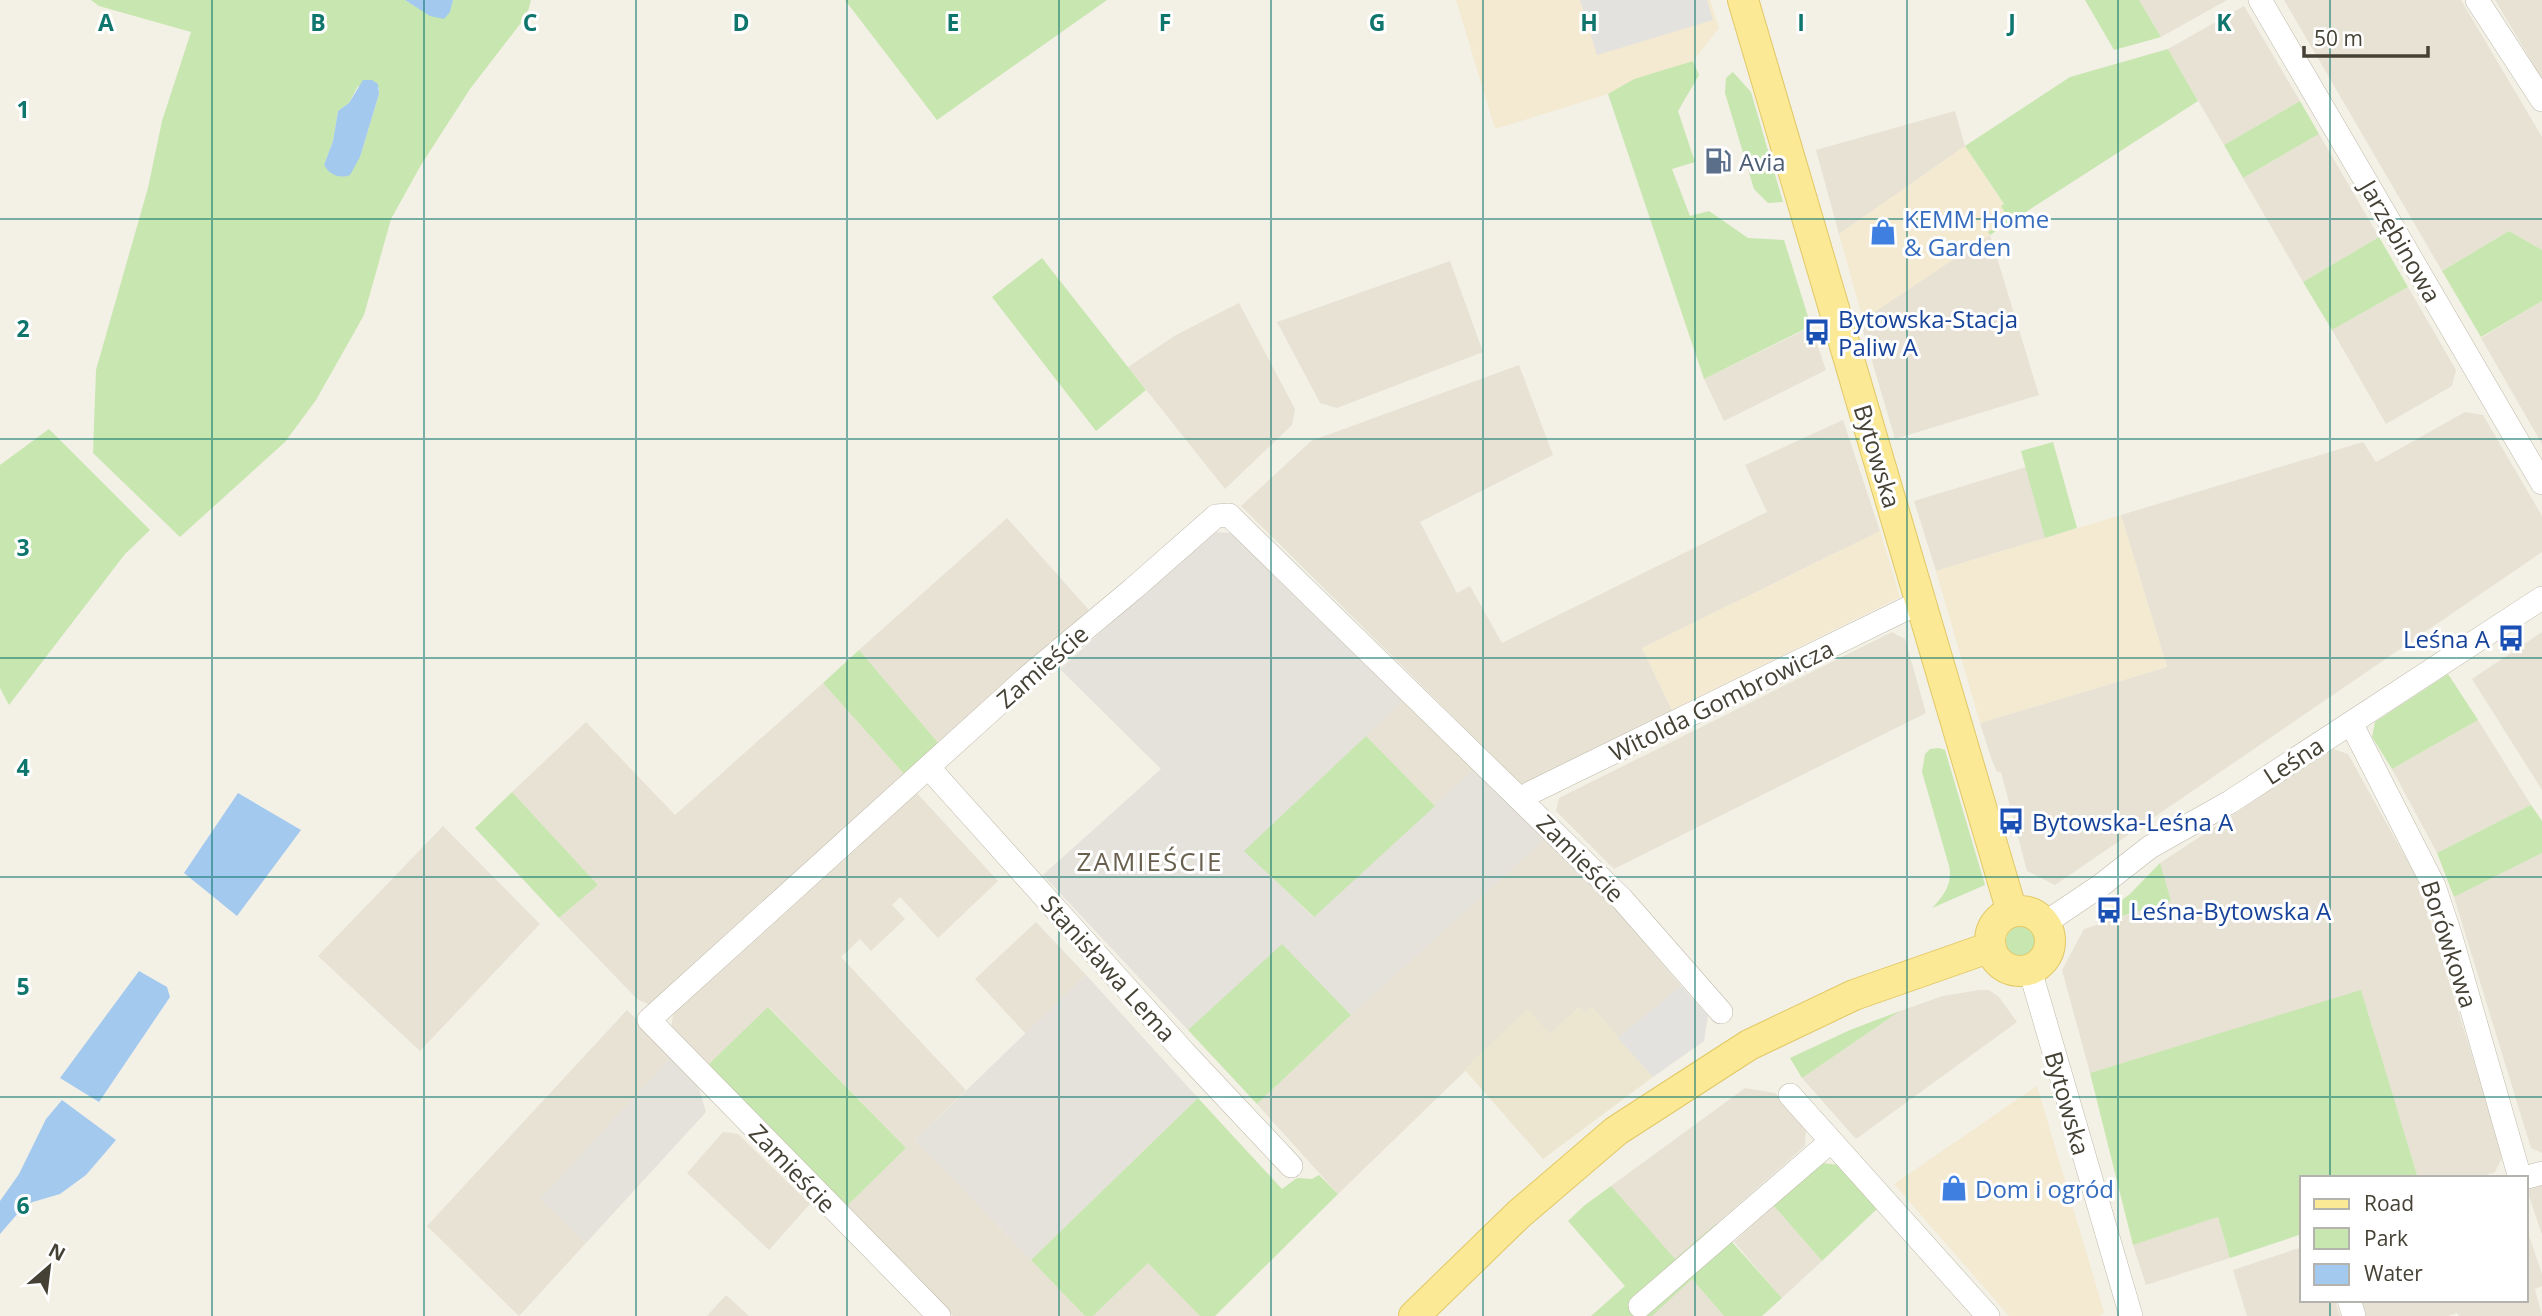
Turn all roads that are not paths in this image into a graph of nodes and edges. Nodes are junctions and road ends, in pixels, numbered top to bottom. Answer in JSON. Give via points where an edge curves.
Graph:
{"nodes":[{"id":1,"x":1743,"y":0,"type":"edge"},
{"id":2,"x":2260,"y":0,"type":"edge"},
{"id":3,"x":2477,"y":0,"type":"edge"},
{"id":4,"x":2542,"y":100,"type":"edge"},
{"id":5,"x":2542,"y":482,"type":"edge"},
{"id":6,"x":2542,"y":598,"type":"edge"},
{"id":7,"x":1922,"y":605,"type":"junction"},
{"id":8,"x":2351,"y":723,"type":"junction"},
{"id":9,"x":929,"y":768,"type":"junction"},
{"id":10,"x":1523,"y":800,"type":"junction"},
{"id":11,"x":2012,"y":912,"type":"junction"},
{"id":12,"x":2045,"y":923,"type":"junction"},
{"id":13,"x":1991,"y":947,"type":"junction"},
{"id":14,"x":2030,"y":970,"type":"junction"},
{"id":15,"x":1721,"y":1012,"type":"dead end"},
{"id":16,"x":1790,"y":1095,"type":"dead end"},
{"id":17,"x":1830,"y":1142,"type":"junction"},
{"id":18,"x":1291,"y":1166,"type":"dead end"},
{"id":19,"x":2521,"y":1176,"type":"edge"},
{"id":20,"x":1640,"y":1306,"type":"dead end"},
{"id":21,"x":939,"y":1316,"type":"edge"},
{"id":22,"x":1414,"y":1316,"type":"edge"},
{"id":23,"x":1988,"y":1316,"type":"edge"},
{"id":24,"x":2131,"y":1316,"type":"edge"}],
"edges":[{"from":1,"to":7,"type":"main road","name":"Bytowska"},
{"from":2,"to":5,"type":"street","name":"Jarzębinowa"},
{"from":3,"to":4,"type":"street"},
{"from":6,"to":8,"type":"street","name":"Leśna"},
{"from":7,"to":10,"type":"street","name":"Witolda Gombrowicza"},
{"from":7,"to":11,"type":"main road","name":"Bytowska"},
{"from":8,"to":12,"type":"street","name":"Leśna","via":[[2230,802],[2150,847]]},
{"from":8,"to":19,"type":"street","name":"Borówkowa","via":[[2434,886]]},
{"from":9,"to":10,"type":"street","name":"Zamieście","via":[[1187,539],[1216,516],[1229,515]]},
{"from":9,"to":18,"type":"street","name":"Stanisława Lema"},
{"from":9,"to":21,"type":"street","name":"Zamieście","via":[[649,1020]]},
{"from":10,"to":15,"type":"street","name":"Zamieście","via":[[1622,899]]},
{"from":11,"to":12,"type":"main road","via":[[2028,912]]},
{"from":11,"to":13,"type":"main road","via":[[1995,925]]},
{"from":12,"to":14,"type":"main road","via":[[2049,950]]},
{"from":13,"to":14,"type":"main road","via":[[2005,967]]},
{"from":13,"to":22,"type":"main road","via":[[1854,995],[1749,1045],[1616,1131],[1519,1214]]},
{"from":14,"to":24,"type":"street","name":"Bytowska"},
{"from":16,"to":17,"type":"street"},
{"from":17,"to":20,"type":"street"},
{"from":17,"to":23,"type":"street"}]}
